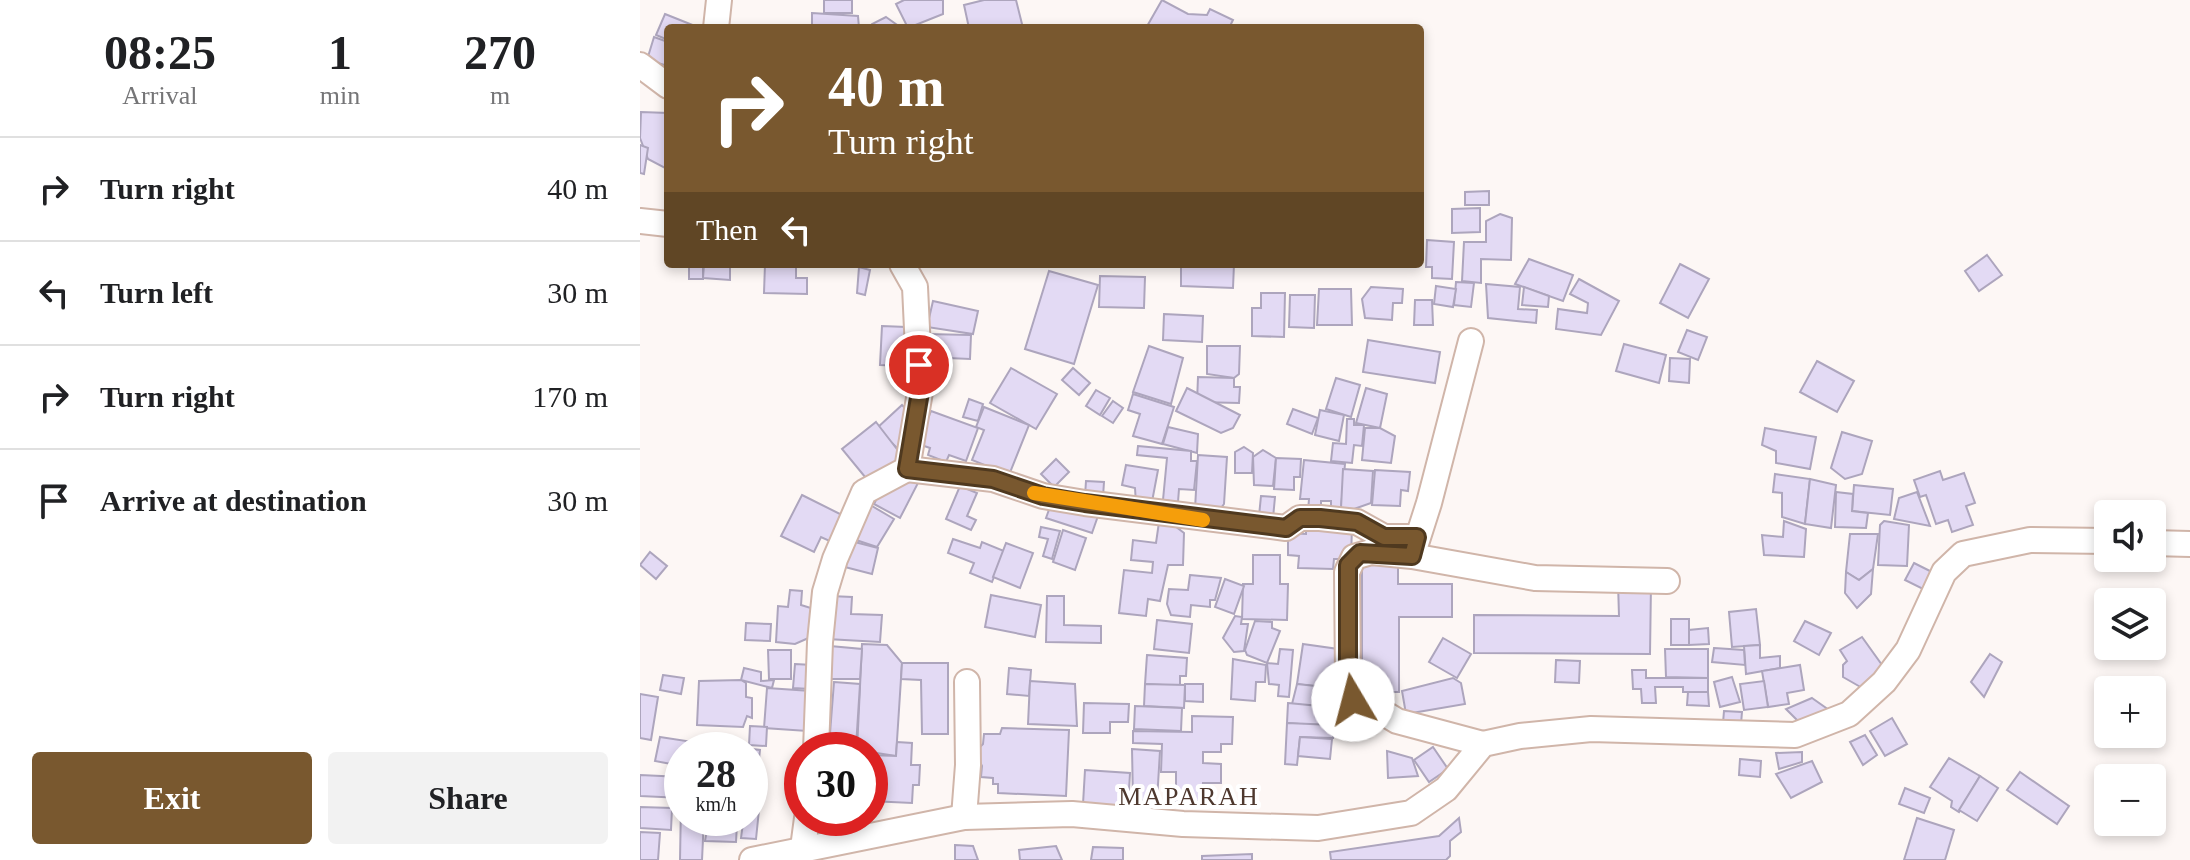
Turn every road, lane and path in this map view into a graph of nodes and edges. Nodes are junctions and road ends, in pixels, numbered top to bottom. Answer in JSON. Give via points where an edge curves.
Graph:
{"nodes":[{"id":1,"x":719,"y":0,"type":"edge"},
{"id":2,"x":716,"y":24,"type":"edge"},
{"id":3,"x":640,"y":65,"type":"edge"},
{"id":4,"x":664,"y":83,"type":"edge"},
{"id":5,"x":640,"y":221,"type":"edge"},
{"id":6,"x":664,"y":224,"type":"edge"},
{"id":7,"x":904,"y":268,"type":"edge"},
{"id":8,"x":1471,"y":341,"type":"dead end"},
{"id":9,"x":907,"y":469,"type":"junction"},
{"id":10,"x":2094,"y":541,"type":"edge"},
{"id":11,"x":2166,"y":543,"type":"edge"},
{"id":12,"x":2190,"y":544,"type":"edge"},
{"id":13,"x":1415,"y":546,"type":"junction"},
{"id":14,"x":1667,"y":581,"type":"dead end"},
{"id":15,"x":967,"y":682,"type":"dead end"},
{"id":16,"x":817,"y":732,"type":"edge"},
{"id":17,"x":1483,"y":744,"type":"junction"},
{"id":18,"x":964,"y":817,"type":"junction"},
{"id":19,"x":805,"y":836,"type":"edge"},
{"id":20,"x":803,"y":848,"type":"junction"},
{"id":21,"x":752,"y":860,"type":"edge"}],
"edges":[{"from":1,"to":2,"type":"street"},
{"from":3,"to":4,"type":"street"},
{"from":5,"to":6,"type":"street"},
{"from":7,"to":9,"type":"street","via":[[915,287],[920,392]]},
{"from":8,"to":13,"type":"street"},
{"from":9,"to":13,"type":"street","via":[[993,479],[1043,496],[1186,518],[1286,528],[1300,518],[1357,522]]},
{"from":9,"to":16,"type":"street","via":[[864,492],[835,559],[825,592]]},
{"from":10,"to":17,"type":"street","via":[[2030,540],[1963,554],[1944,572],[1908,650],[1884,682],[1849,714],[1816,729],[1758,736],[1591,729]]},
{"from":11,"to":12,"type":"street"},
{"from":13,"to":14,"type":"street","via":[[1535,578]]},
{"from":13,"to":17,"type":"street","via":[[1360,553],[1348,565],[1347,665],[1353,700],[1397,721]]},
{"from":15,"to":18,"type":"street"},
{"from":17,"to":18,"type":"street","via":[[1446,789],[1411,813],[1318,828],[1072,814]]},
{"from":18,"to":20,"type":"street"},
{"from":19,"to":20,"type":"street"},
{"from":20,"to":21,"type":"street"}]}
